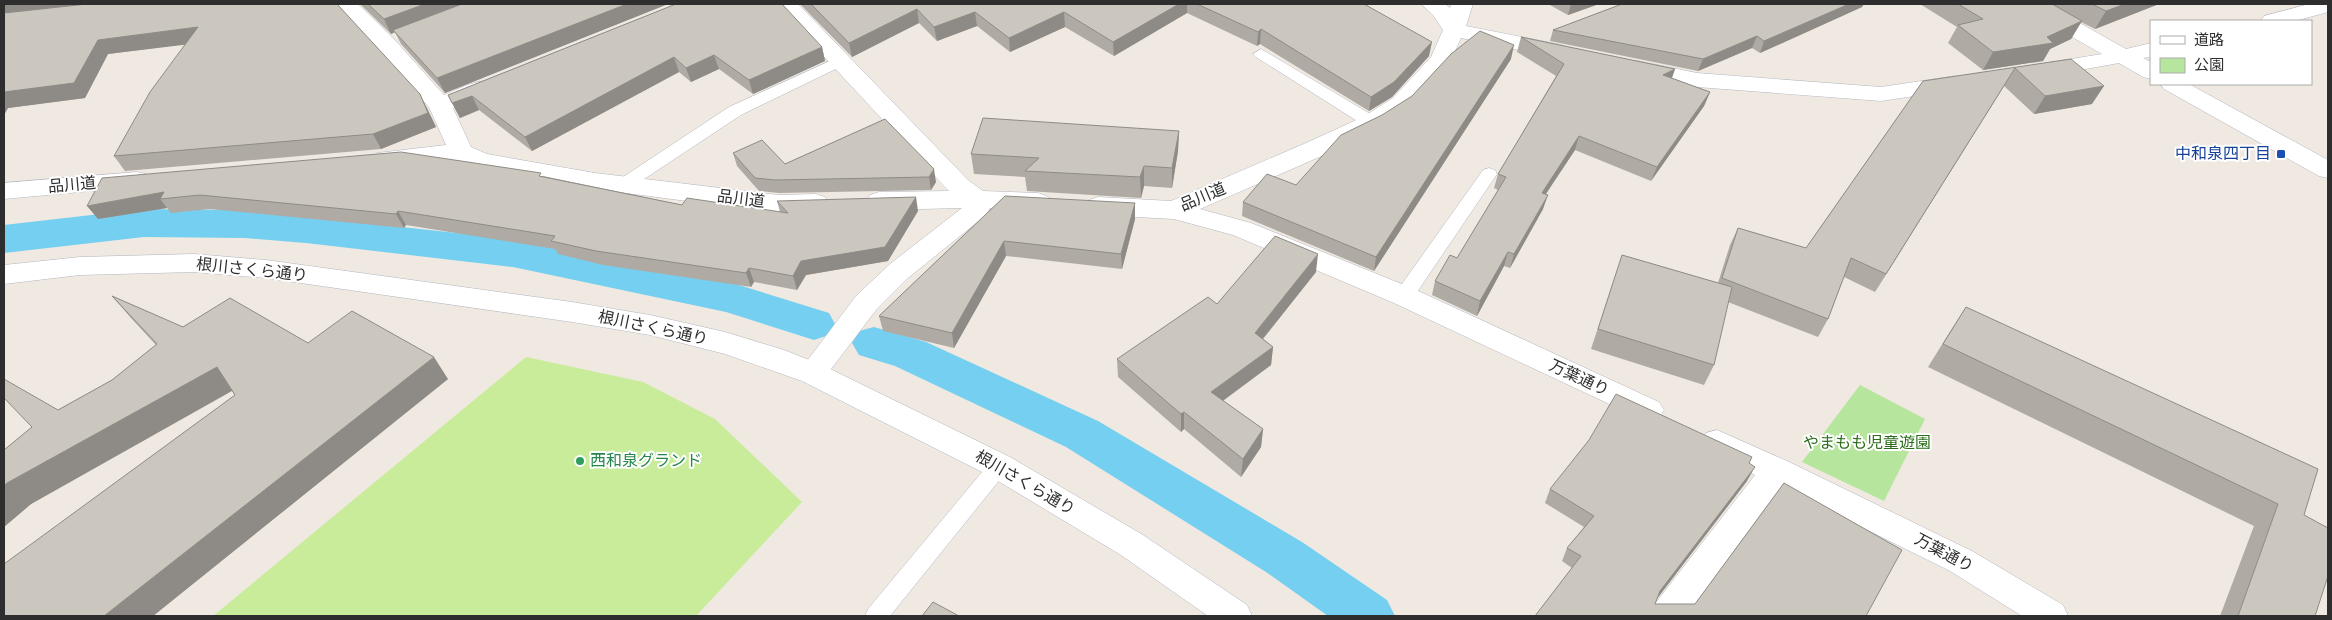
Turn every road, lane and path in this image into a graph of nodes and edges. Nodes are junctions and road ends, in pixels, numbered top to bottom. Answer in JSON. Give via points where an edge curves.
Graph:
{"nodes":[{"id":1,"x":346,"y":4,"type":"edge"},
{"id":2,"x":786,"y":4,"type":"edge"},
{"id":3,"x":1432,"y":4,"type":"edge"},
{"id":4,"x":1462,"y":4,"type":"edge"},
{"id":5,"x":2031,"y":4,"type":"edge"},
{"id":6,"x":2328,"y":5,"type":"edge"},
{"id":7,"x":2276,"y":20,"type":"edge"},
{"id":8,"x":1557,"y":29,"type":"edge"},
{"id":9,"x":1454,"y":30,"type":"junction"},
{"id":10,"x":1520,"y":43,"type":"junction"},
{"id":11,"x":2150,"y":50,"type":"edge"},
{"id":12,"x":1261,"y":54,"type":"dead end"},
{"id":13,"x":1576,"y":55,"type":"edge"},
{"id":14,"x":2122,"y":56,"type":"junction"},
{"id":15,"x":841,"y":60,"type":"junction"},
{"id":16,"x":1613,"y":63,"type":"edge"},
{"id":17,"x":2150,"y":71,"type":"edge"},
{"id":18,"x":2017,"y":74,"type":"dead end"},
{"id":19,"x":504,"y":79,"type":"edge"},
{"id":20,"x":1978,"y":80,"type":"edge"},
{"id":21,"x":2174,"y":85,"type":"edge"},
{"id":22,"x":440,"y":105,"type":"junction"},
{"id":23,"x":1371,"y":122,"type":"junction"},
{"id":24,"x":461,"y":152,"type":"junction"},
{"id":25,"x":366,"y":161,"type":"edge"},
{"id":26,"x":2328,"y":170,"type":"edge"},
{"id":27,"x":1489,"y":174,"type":"dead end"},
{"id":28,"x":162,"y":178,"type":"edge"},
{"id":29,"x":623,"y":185,"type":"junction"},
{"id":30,"x":4,"y":191,"type":"edge"},
{"id":31,"x":977,"y":199,"type":"junction"},
{"id":32,"x":1174,"y":210,"type":"junction"},
{"id":33,"x":4,"y":275,"type":"edge"},
{"id":34,"x":1404,"y":296,"type":"junction"},
{"id":35,"x":812,"y":373,"type":"junction"},
{"id":36,"x":1670,"y":420,"type":"edge"},
{"id":37,"x":1696,"y":432,"type":"edge"},
{"id":38,"x":1000,"y":466,"type":"junction"},
{"id":39,"x":1776,"y":470,"type":"junction"},
{"id":40,"x":1221,"y":612,"type":"edge"},
{"id":41,"x":876,"y":616,"type":"edge"},
{"id":42,"x":1666,"y":616,"type":"edge"},
{"id":43,"x":2051,"y":616,"type":"edge"}],
"edges":[{"from":1,"to":22,"type":"street","via":[[394,39]]},
{"from":2,"to":15,"type":"street"},
{"from":3,"to":9,"type":"street"},
{"from":4,"to":9,"type":"street","name":"品川道"},
{"from":5,"to":14,"type":"street"},
{"from":6,"to":7,"type":"street"},
{"from":8,"to":10,"type":"street"},
{"from":9,"to":10,"type":"street"},
{"from":9,"to":23,"type":"street","name":"品川道","via":[[1441,59],[1402,103]]},
{"from":10,"to":13,"type":"street"},
{"from":11,"to":14,"type":"street"},
{"from":12,"to":23,"type":"lane"},
{"from":14,"to":17,"type":"street"},
{"from":14,"to":18,"type":"street"},
{"from":15,"to":29,"type":"lane","via":[[735,112]]},
{"from":15,"to":31,"type":"street","via":[[959,186]]},
{"from":16,"to":20,"type":"street","via":[[1697,80],[1881,94]]},
{"from":19,"to":22,"type":"street"},
{"from":21,"to":26,"type":"street"},
{"from":22,"to":24,"type":"street"},
{"from":23,"to":32,"type":"street","name":"品川道"},
{"from":24,"to":25,"type":"street","name":"品川道"},
{"from":24,"to":29,"type":"street","name":"品川道","via":[[482,161]]},
{"from":27,"to":34,"type":"lane"},
{"from":28,"to":30,"type":"street","name":"品川道"},
{"from":29,"to":31,"type":"street","name":"品川道","via":[[779,204]]},
{"from":31,"to":32,"type":"street","name":"品川道"},
{"from":31,"to":35,"type":"street","via":[[976,209],[899,271],[866,303]]},
{"from":32,"to":34,"type":"street","name":"万葉通り","via":[[1242,228]]},
{"from":33,"to":35,"type":"street","name":"根川さくら通り","via":[[80,266],[194,263],[266,270],[572,312],[650,326],[774,358]]},
{"from":34,"to":36,"type":"street","name":"万葉通り"},
{"from":35,"to":38,"type":"street","name":"根川さくら通り"},
{"from":37,"to":39,"type":"street","name":"万葉通り"},
{"from":38,"to":40,"type":"street","name":"根川さくら通り","via":[[1132,545]]},
{"from":38,"to":41,"type":"lane"},
{"from":39,"to":42,"type":"street"},
{"from":39,"to":43,"type":"street","name":"万葉通り","via":[[1961,561]]}]}
